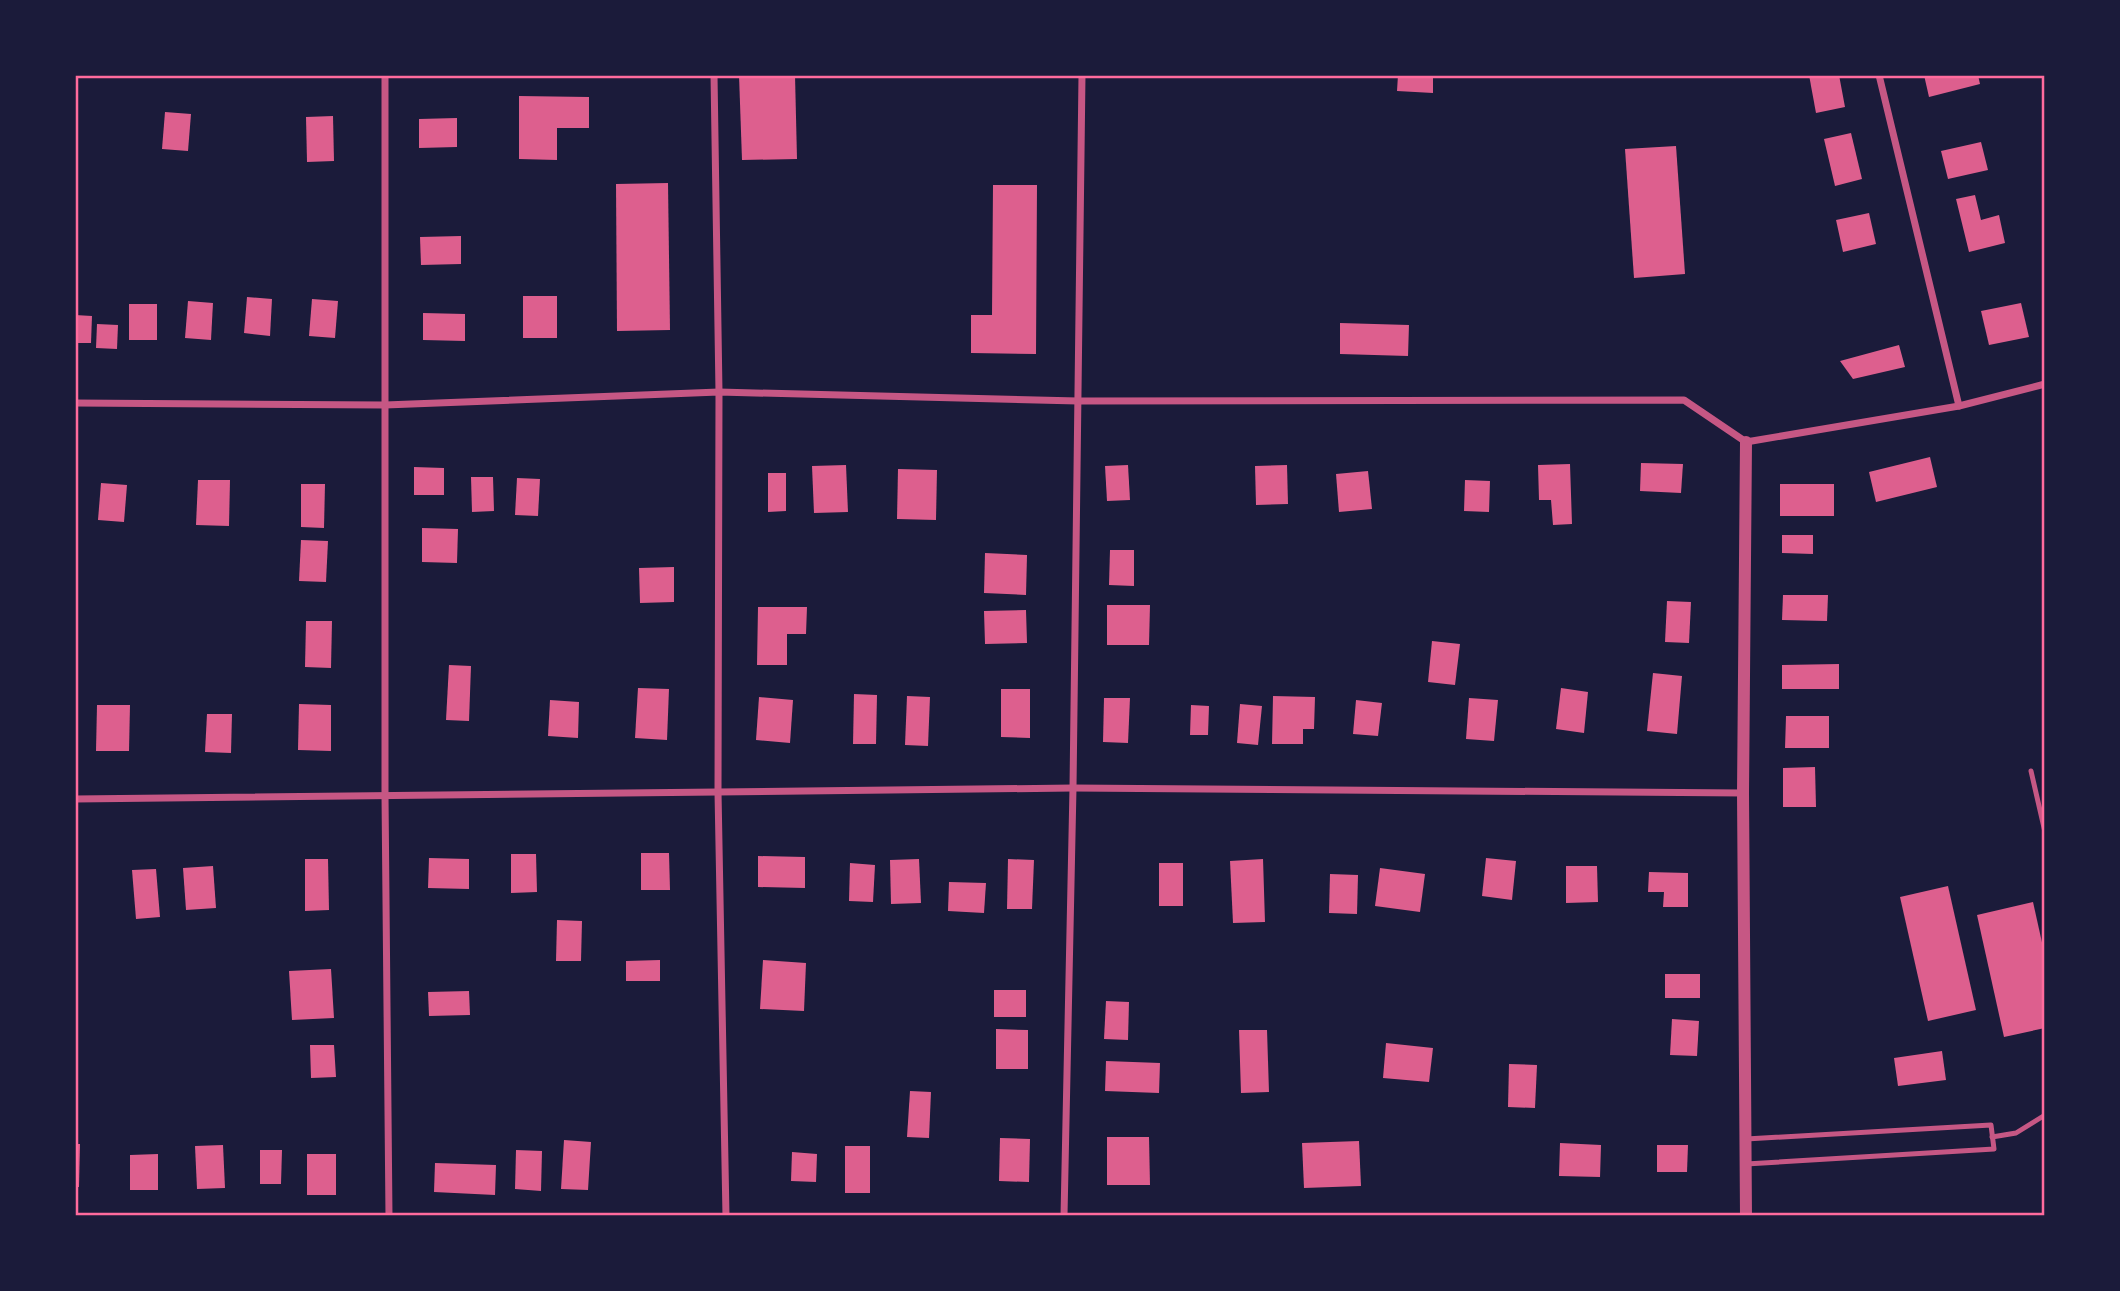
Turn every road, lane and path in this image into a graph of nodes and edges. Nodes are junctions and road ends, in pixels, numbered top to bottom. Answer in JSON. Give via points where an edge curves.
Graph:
{"nodes":[{"id":1,"x":385,"y":75,"type":"edge"},
{"id":2,"x":714,"y":75,"type":"edge"},
{"id":3,"x":1082,"y":75,"type":"edge"},
{"id":4,"x":1878,"y":75,"type":"edge"},
{"id":5,"x":2045,"y":384,"type":"edge"},
{"id":6,"x":719,"y":392,"type":"junction"},
{"id":7,"x":1078,"y":401,"type":"junction"},
{"id":8,"x":75,"y":403,"type":"edge"},
{"id":9,"x":385,"y":405,"type":"junction"},
{"id":10,"x":1959,"y":406,"type":"junction"},
{"id":11,"x":1746,"y":442,"type":"junction"},
{"id":12,"x":2031,"y":771,"type":"dead end"},
{"id":13,"x":1073,"y":788,"type":"junction"},
{"id":14,"x":718,"y":792,"type":"junction"},
{"id":15,"x":1743,"y":793,"type":"junction"},
{"id":16,"x":385,"y":795,"type":"junction"},
{"id":17,"x":75,"y":799,"type":"edge"},
{"id":18,"x":2045,"y":832,"type":"edge"},
{"id":19,"x":2045,"y":1115,"type":"edge"},
{"id":20,"x":1992,"y":1137,"type":"junction"},
{"id":21,"x":1745,"y":1139,"type":"junction"},
{"id":22,"x":1746,"y":1164,"type":"junction"},
{"id":23,"x":389,"y":1216,"type":"edge"},
{"id":24,"x":726,"y":1216,"type":"edge"},
{"id":25,"x":1064,"y":1216,"type":"edge"},
{"id":26,"x":1746,"y":1216,"type":"edge"}],
"edges":[{"from":1,"to":9,"type":"street"},
{"from":2,"to":6,"type":"street"},
{"from":3,"to":7,"type":"street"},
{"from":4,"to":10,"type":"street"},
{"from":5,"to":10,"type":"street"},
{"from":6,"to":7,"type":"street"},
{"from":6,"to":9,"type":"street"},
{"from":6,"to":14,"type":"street"},
{"from":7,"to":11,"type":"street","via":[[1684,400]]},
{"from":7,"to":13,"type":"street"},
{"from":8,"to":9,"type":"street"},
{"from":9,"to":16,"type":"street"},
{"from":10,"to":11,"type":"street"},
{"from":11,"to":15,"type":"street"},
{"from":12,"to":18,"type":"lane"},
{"from":13,"to":14,"type":"street"},
{"from":13,"to":15,"type":"street"},
{"from":13,"to":25,"type":"street"},
{"from":14,"to":16,"type":"street"},
{"from":14,"to":24,"type":"street"},
{"from":15,"to":21,"type":"street"},
{"from":16,"to":17,"type":"street"},
{"from":16,"to":23,"type":"street"},
{"from":19,"to":20,"type":"lane","via":[[2016,1133]]},
{"from":20,"to":21,"type":"lane","via":[[1991,1125]]},
{"from":20,"to":22,"type":"lane","via":[[1994,1149]]},
{"from":21,"to":22,"type":"street"},
{"from":22,"to":26,"type":"street"}]}
